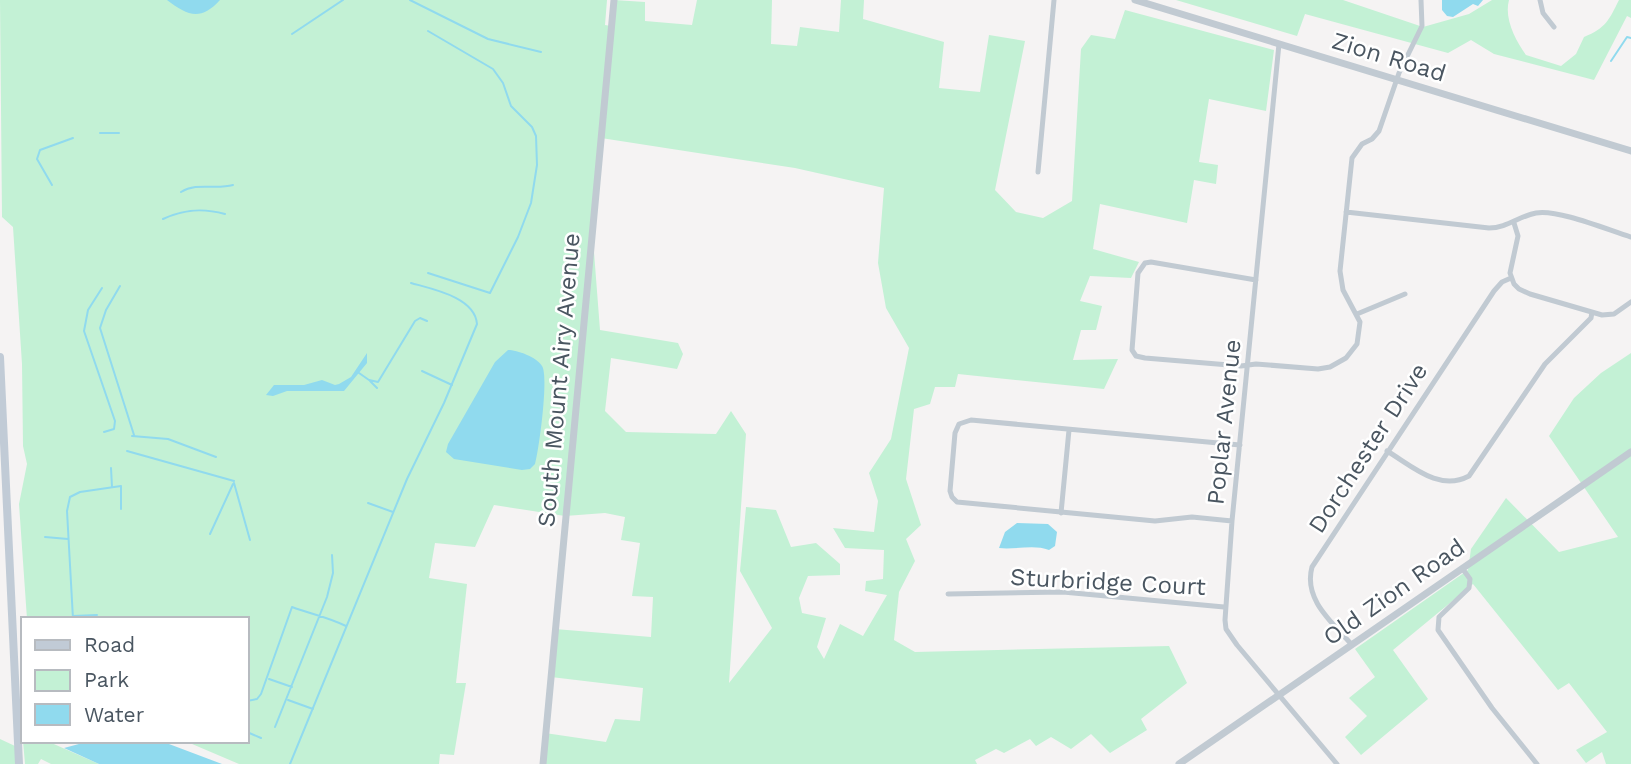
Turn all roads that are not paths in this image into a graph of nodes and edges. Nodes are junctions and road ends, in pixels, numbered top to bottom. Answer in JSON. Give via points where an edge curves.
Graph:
{"nodes":[{"id":1,"x":614,"y":0,"type":"edge"},
{"id":2,"x":1054,"y":0,"type":"edge"},
{"id":3,"x":1135,"y":0,"type":"edge"},
{"id":4,"x":1421,"y":0,"type":"edge"},
{"id":5,"x":1540,"y":0,"type":"edge"},
{"id":6,"x":1161,"y":4,"type":"edge"},
{"id":7,"x":1554,"y":27,"type":"dead end"},
{"id":8,"x":1279,"y":44,"type":"junction"},
{"id":9,"x":1396,"y":79,"type":"junction"},
{"id":10,"x":1631,"y":151,"type":"edge"},
{"id":11,"x":1038,"y":172,"type":"dead end"},
{"id":12,"x":1346,"y":212,"type":"junction"},
{"id":13,"x":1514,"y":223,"type":"junction"},
{"id":14,"x":1631,"y":237,"type":"edge"},
{"id":15,"x":1511,"y":278,"type":"junction"},
{"id":16,"x":1256,"y":280,"type":"junction"},
{"id":17,"x":1405,"y":293,"type":"dead end"},
{"id":18,"x":1631,"y":302,"type":"edge"},
{"id":19,"x":1592,"y":312,"type":"junction"},
{"id":20,"x":1357,"y":314,"type":"junction"},
{"id":21,"x":0,"y":357,"type":"edge"},
{"id":22,"x":1248,"y":365,"type":"junction"},
{"id":23,"x":1069,"y":430,"type":"junction"},
{"id":24,"x":1240,"y":445,"type":"junction"},
{"id":25,"x":1387,"y":452,"type":"junction"},
{"id":26,"x":1631,"y":452,"type":"edge"},
{"id":27,"x":1062,"y":513,"type":"junction"},
{"id":28,"x":1231,"y":521,"type":"junction"},
{"id":29,"x":1462,"y":568,"type":"junction"},
{"id":30,"x":948,"y":594,"type":"dead end"},
{"id":31,"x":1224,"y":607,"type":"junction"},
{"id":32,"x":1352,"y":645,"type":"junction"},
{"id":33,"x":1280,"y":695,"type":"junction"},
{"id":34,"x":19,"y":764,"type":"edge"},
{"id":35,"x":543,"y":764,"type":"edge"},
{"id":36,"x":1179,"y":764,"type":"edge"},
{"id":37,"x":1337,"y":764,"type":"edge"},
{"id":38,"x":1537,"y":764,"type":"edge"}],
"edges":[{"from":1,"to":35,"type":"street","name":"South Mount Airy Avenue"},
{"from":2,"to":11,"type":"street"},
{"from":3,"to":6,"type":"street","name":"Zion Road"},
{"from":4,"to":9,"type":"street","via":[[1422,26]]},
{"from":5,"to":7,"type":"street"},
{"from":6,"to":8,"type":"street","name":"Zion Road"},
{"from":8,"to":9,"type":"street","name":"Zion Road"},
{"from":8,"to":16,"type":"street","name":"Poplar Avenue"},
{"from":9,"to":10,"type":"street","name":"Zion Road"},
{"from":9,"to":12,"type":"street","via":[[1379,131],[1352,158]]},
{"from":12,"to":13,"type":"street","via":[[1485,228]]},
{"from":12,"to":20,"type":"street","via":[[1340,277]]},
{"from":13,"to":14,"type":"street","via":[[1531,214],[1549,213]]},
{"from":13,"to":15,"type":"street","via":[[1518,236]]},
{"from":15,"to":19,"type":"street","via":[[1523,292]]},
{"from":15,"to":25,"type":"street","name":"Dorchester Drive","via":[[1494,290]]},
{"from":16,"to":22,"type":"street","name":"Poplar Avenue"},
{"from":16,"to":22,"type":"street","via":[[1145,263],[1138,273],[1131,341],[1134,353],[1144,358]]},
{"from":17,"to":20,"type":"street"},
{"from":18,"to":19,"type":"street","via":[[1611,315]]},
{"from":19,"to":25,"type":"street","via":[[1536,375],[1469,476],[1454,482],[1437,480]]},
{"from":20,"to":22,"type":"street","via":[[1357,344],[1335,365],[1318,369]]},
{"from":21,"to":34,"type":"main road"},
{"from":22,"to":24,"type":"street","name":"Poplar Avenue"},
{"from":23,"to":24,"type":"street"},
{"from":23,"to":27,"type":"street"},
{"from":23,"to":27,"type":"street","via":[[962,422],[955,433],[950,487],[952,497],[961,503]]},
{"from":24,"to":28,"type":"street","name":"Poplar Avenue"},
{"from":25,"to":32,"type":"street","name":"Dorchester Drive","via":[[1310,574],[1316,602]]},
{"from":26,"to":29,"type":"street","name":"Old Zion Road"},
{"from":27,"to":28,"type":"street","via":[[1155,521],[1192,517]]},
{"from":28,"to":31,"type":"street","name":"Poplar Avenue"},
{"from":29,"to":32,"type":"street","name":"Old Zion Road"},
{"from":29,"to":38,"type":"street","via":[[1469,588],[1439,617],[1440,634]]},
{"from":30,"to":31,"type":"street","name":"Sturbridge Court","via":[[1062,592]]},
{"from":31,"to":33,"type":"street","name":"Poplar Avenue","via":[[1230,636]]},
{"from":32,"to":33,"type":"street","name":"Old Zion Road"},
{"from":33,"to":36,"type":"street","name":"Old Zion Road"},
{"from":33,"to":37,"type":"street","name":"Poplar Avenue"}]}
